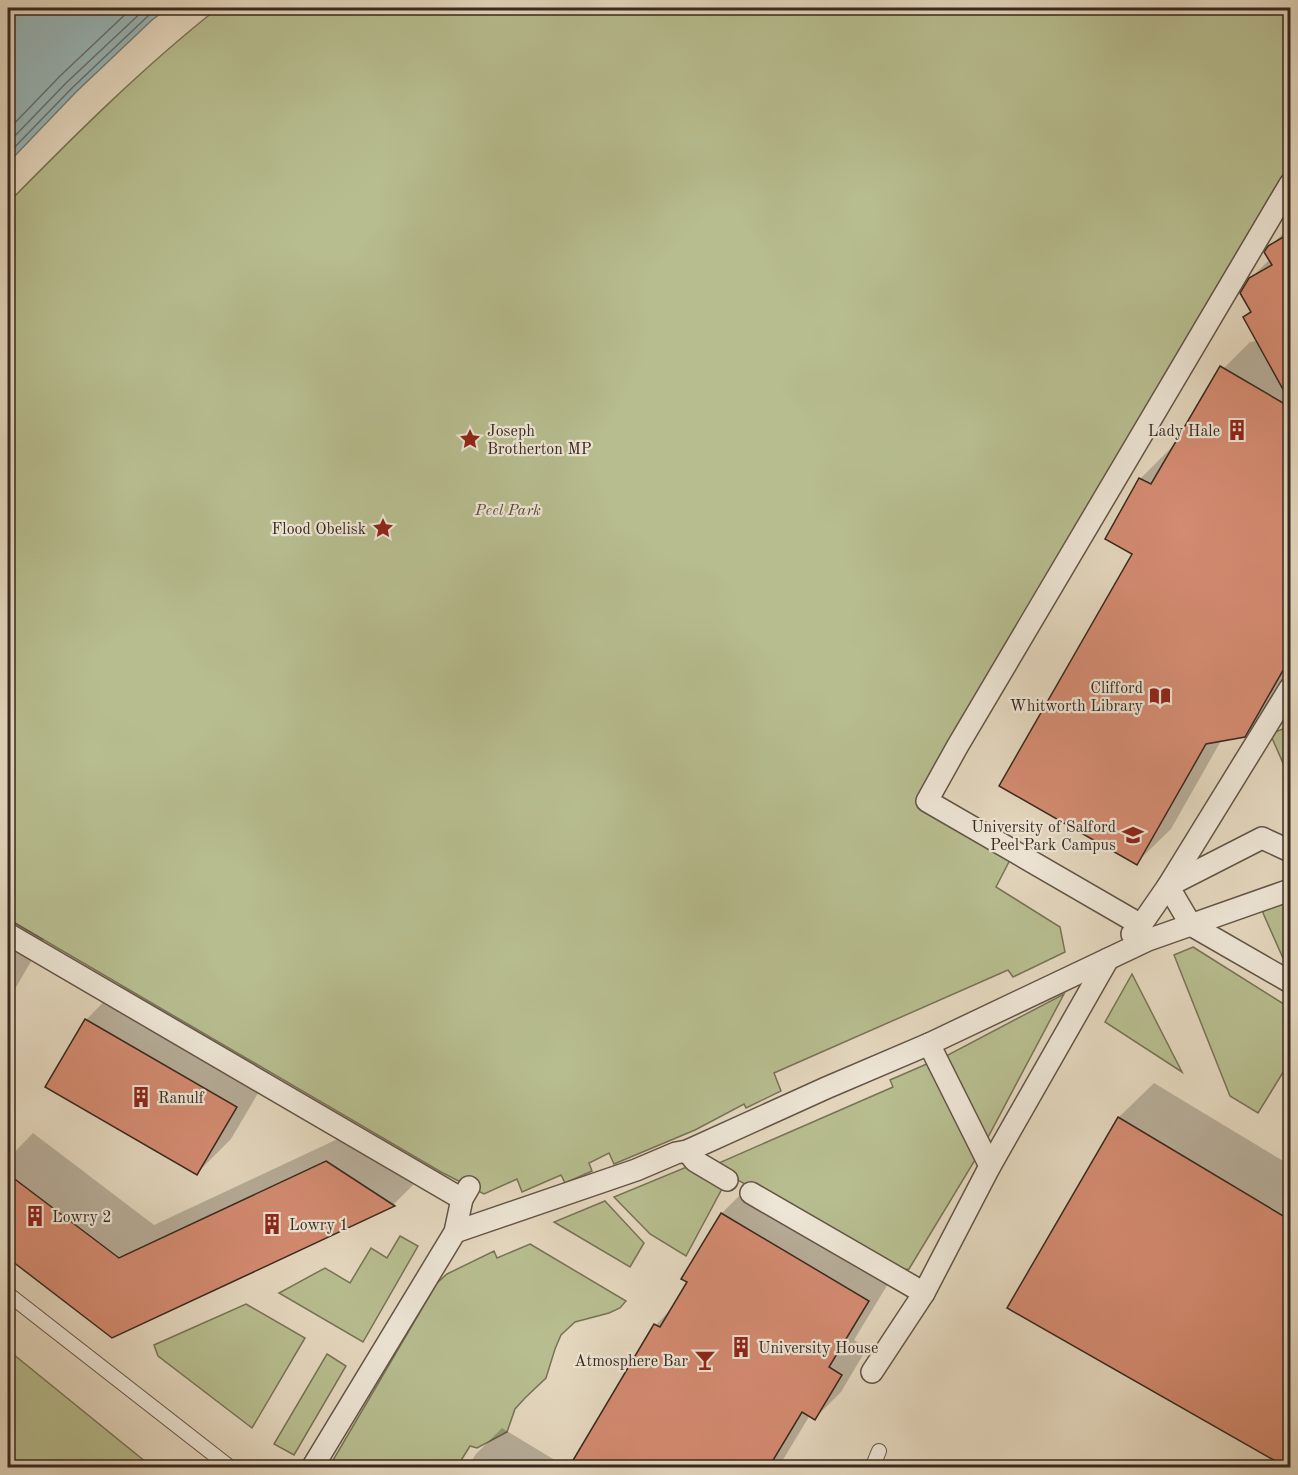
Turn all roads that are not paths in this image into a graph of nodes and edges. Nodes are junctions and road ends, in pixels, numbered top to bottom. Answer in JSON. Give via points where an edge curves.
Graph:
{"nodes":[{"id":1,"x":1290,"y":184,"type":"edge"},
{"id":2,"x":1290,"y":688,"type":"edge"},
{"id":3,"x":1290,"y":851,"type":"edge"},
{"id":4,"x":1168,"y":886,"type":"junction"},
{"id":5,"x":1290,"y":890,"type":"edge"},
{"id":6,"x":1141,"y":925,"type":"junction"},
{"id":7,"x":1191,"y":925,"type":"junction"},
{"id":8,"x":8,"y":934,"type":"edge"},
{"id":9,"x":1106,"y":960,"type":"junction"},
{"id":10,"x":1290,"y":982,"type":"edge"},
{"id":11,"x":929,"y":1044,"type":"junction"},
{"id":12,"x":687,"y":1151,"type":"junction"},
{"id":13,"x":990,"y":1166,"type":"junction"},
{"id":14,"x":727,"y":1180,"type":"dead end"},
{"id":15,"x":751,"y":1193,"type":"dead end"},
{"id":16,"x":455,"y":1232,"type":"junction"},
{"id":17,"x":924,"y":1293,"type":"junction"},
{"id":18,"x":8,"y":1294,"type":"edge"},
{"id":19,"x":872,"y":1372,"type":"dead end"},
{"id":20,"x":879,"y":1451,"type":"dead end"},
{"id":21,"x":231,"y":1467,"type":"edge"},
{"id":22,"x":312,"y":1467,"type":"edge"},
{"id":23,"x":872,"y":1467,"type":"edge"}],
"edges":[{"from":1,"to":6,"type":"street","via":[[927,801]]},
{"from":2,"to":4,"type":"street"},
{"from":3,"to":4,"type":"street","via":[[1262,838]]},
{"from":4,"to":6,"type":"street"},
{"from":4,"to":7,"type":"street"},
{"from":5,"to":7,"type":"street"},
{"from":6,"to":9,"type":"street"},
{"from":7,"to":9,"type":"street"},
{"from":7,"to":10,"type":"street"},
{"from":8,"to":16,"type":"street","via":[[466,1193]]},
{"from":9,"to":11,"type":"street"},
{"from":9,"to":13,"type":"street"},
{"from":11,"to":12,"type":"street"},
{"from":11,"to":13,"type":"street"},
{"from":12,"to":14,"type":"street","via":[[695,1161]]},
{"from":12,"to":16,"type":"street"},
{"from":13,"to":17,"type":"street"},
{"from":15,"to":17,"type":"street"},
{"from":16,"to":22,"type":"street"},
{"from":17,"to":19,"type":"street"},
{"from":18,"to":21,"type":"lane"},
{"from":20,"to":23,"type":"lane"}]}
